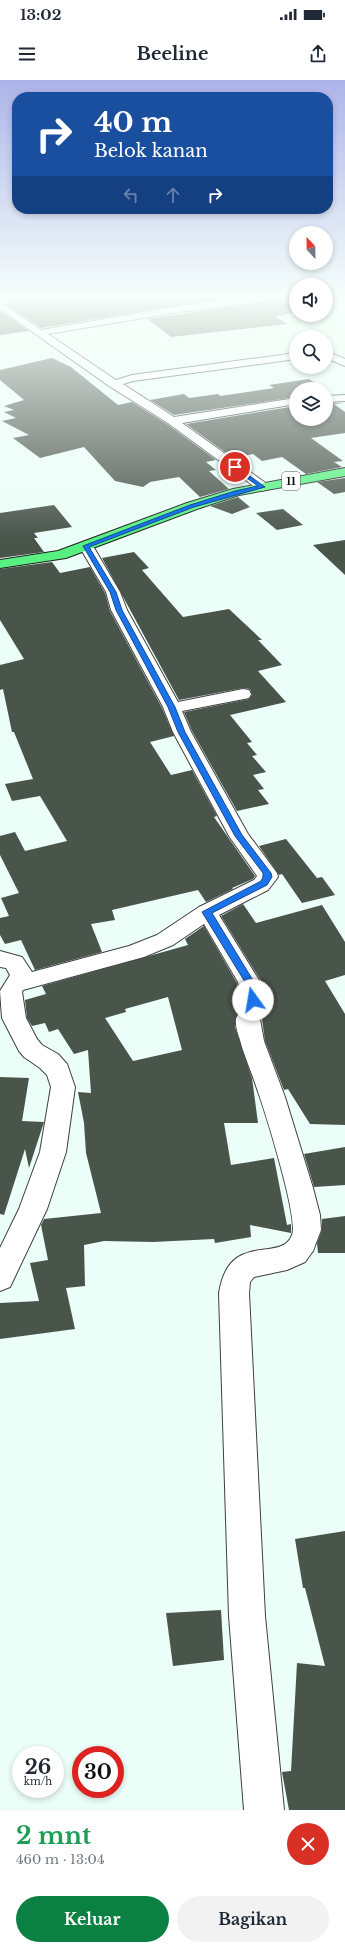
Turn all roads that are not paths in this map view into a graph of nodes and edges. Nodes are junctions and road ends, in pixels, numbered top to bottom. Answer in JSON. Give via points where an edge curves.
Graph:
{"nodes":[{"id":1,"x":105,"y":379,"type":"edge"},
{"id":2,"x":130,"y":379,"type":"edge"},
{"id":3,"x":113,"y":384,"type":"junction"},
{"id":4,"x":345,"y":398,"type":"edge"},
{"id":5,"x":333,"y":399,"type":"edge"},
{"id":6,"x":289,"y":403,"type":"edge"},
{"id":7,"x":172,"y":421,"type":"junction"},
{"id":8,"x":345,"y":472,"type":"edge"},
{"id":9,"x":263,"y":487,"type":"junction"},
{"id":10,"x":86,"y":546,"type":"junction"},
{"id":11,"x":0,"y":564,"type":"edge"},
{"id":12,"x":243,"y":694,"type":"dead end"},
{"id":13,"x":172,"y":708,"type":"junction"},
{"id":14,"x":207,"y":912,"type":"junction"},
{"id":15,"x":0,"y":959,"type":"edge"},
{"id":16,"x":17,"y":984,"type":"junction"},
{"id":17,"x":0,"y":1278,"type":"edge"},
{"id":18,"x":264,"y":1810,"type":"edge"}],
"edges":[{"from":1,"to":3,"type":"street"},
{"from":2,"to":3,"type":"street"},
{"from":3,"to":7,"type":"street"},
{"from":4,"to":5,"type":"street"},
{"from":6,"to":7,"type":"street"},
{"from":7,"to":9,"type":"street"},
{"from":8,"to":9,"type":"highway","number":"11"},
{"from":9,"to":10,"type":"highway","number":"11","via":[[192,506]]},
{"from":10,"to":11,"type":"highway","number":"11","via":[[61,555]]},
{"from":10,"to":13,"type":"street","via":[[113,592],[119,610]]},
{"from":12,"to":13,"type":"street"},
{"from":13,"to":14,"type":"street","via":[[182,732],[239,836],[268,877],[264,883]]},
{"from":14,"to":16,"type":"street","via":[[165,940],[136,952]]},
{"from":14,"to":18,"type":"street","via":[[232,950],[252,990],[254,1010],[248,1020],[253,1042],[302,1195],[307,1230],[304,1242],[290,1257],[262,1262],[242,1270],[237,1276],[234,1293],[247,1616]]},
{"from":15,"to":16,"type":"street","via":[[6,959],[19,967],[21,976]]},
{"from":16,"to":17,"type":"street","via":[[11,992],[14,1018],[28,1045],[58,1071],[63,1087],[53,1152],[33,1209]]}]}
